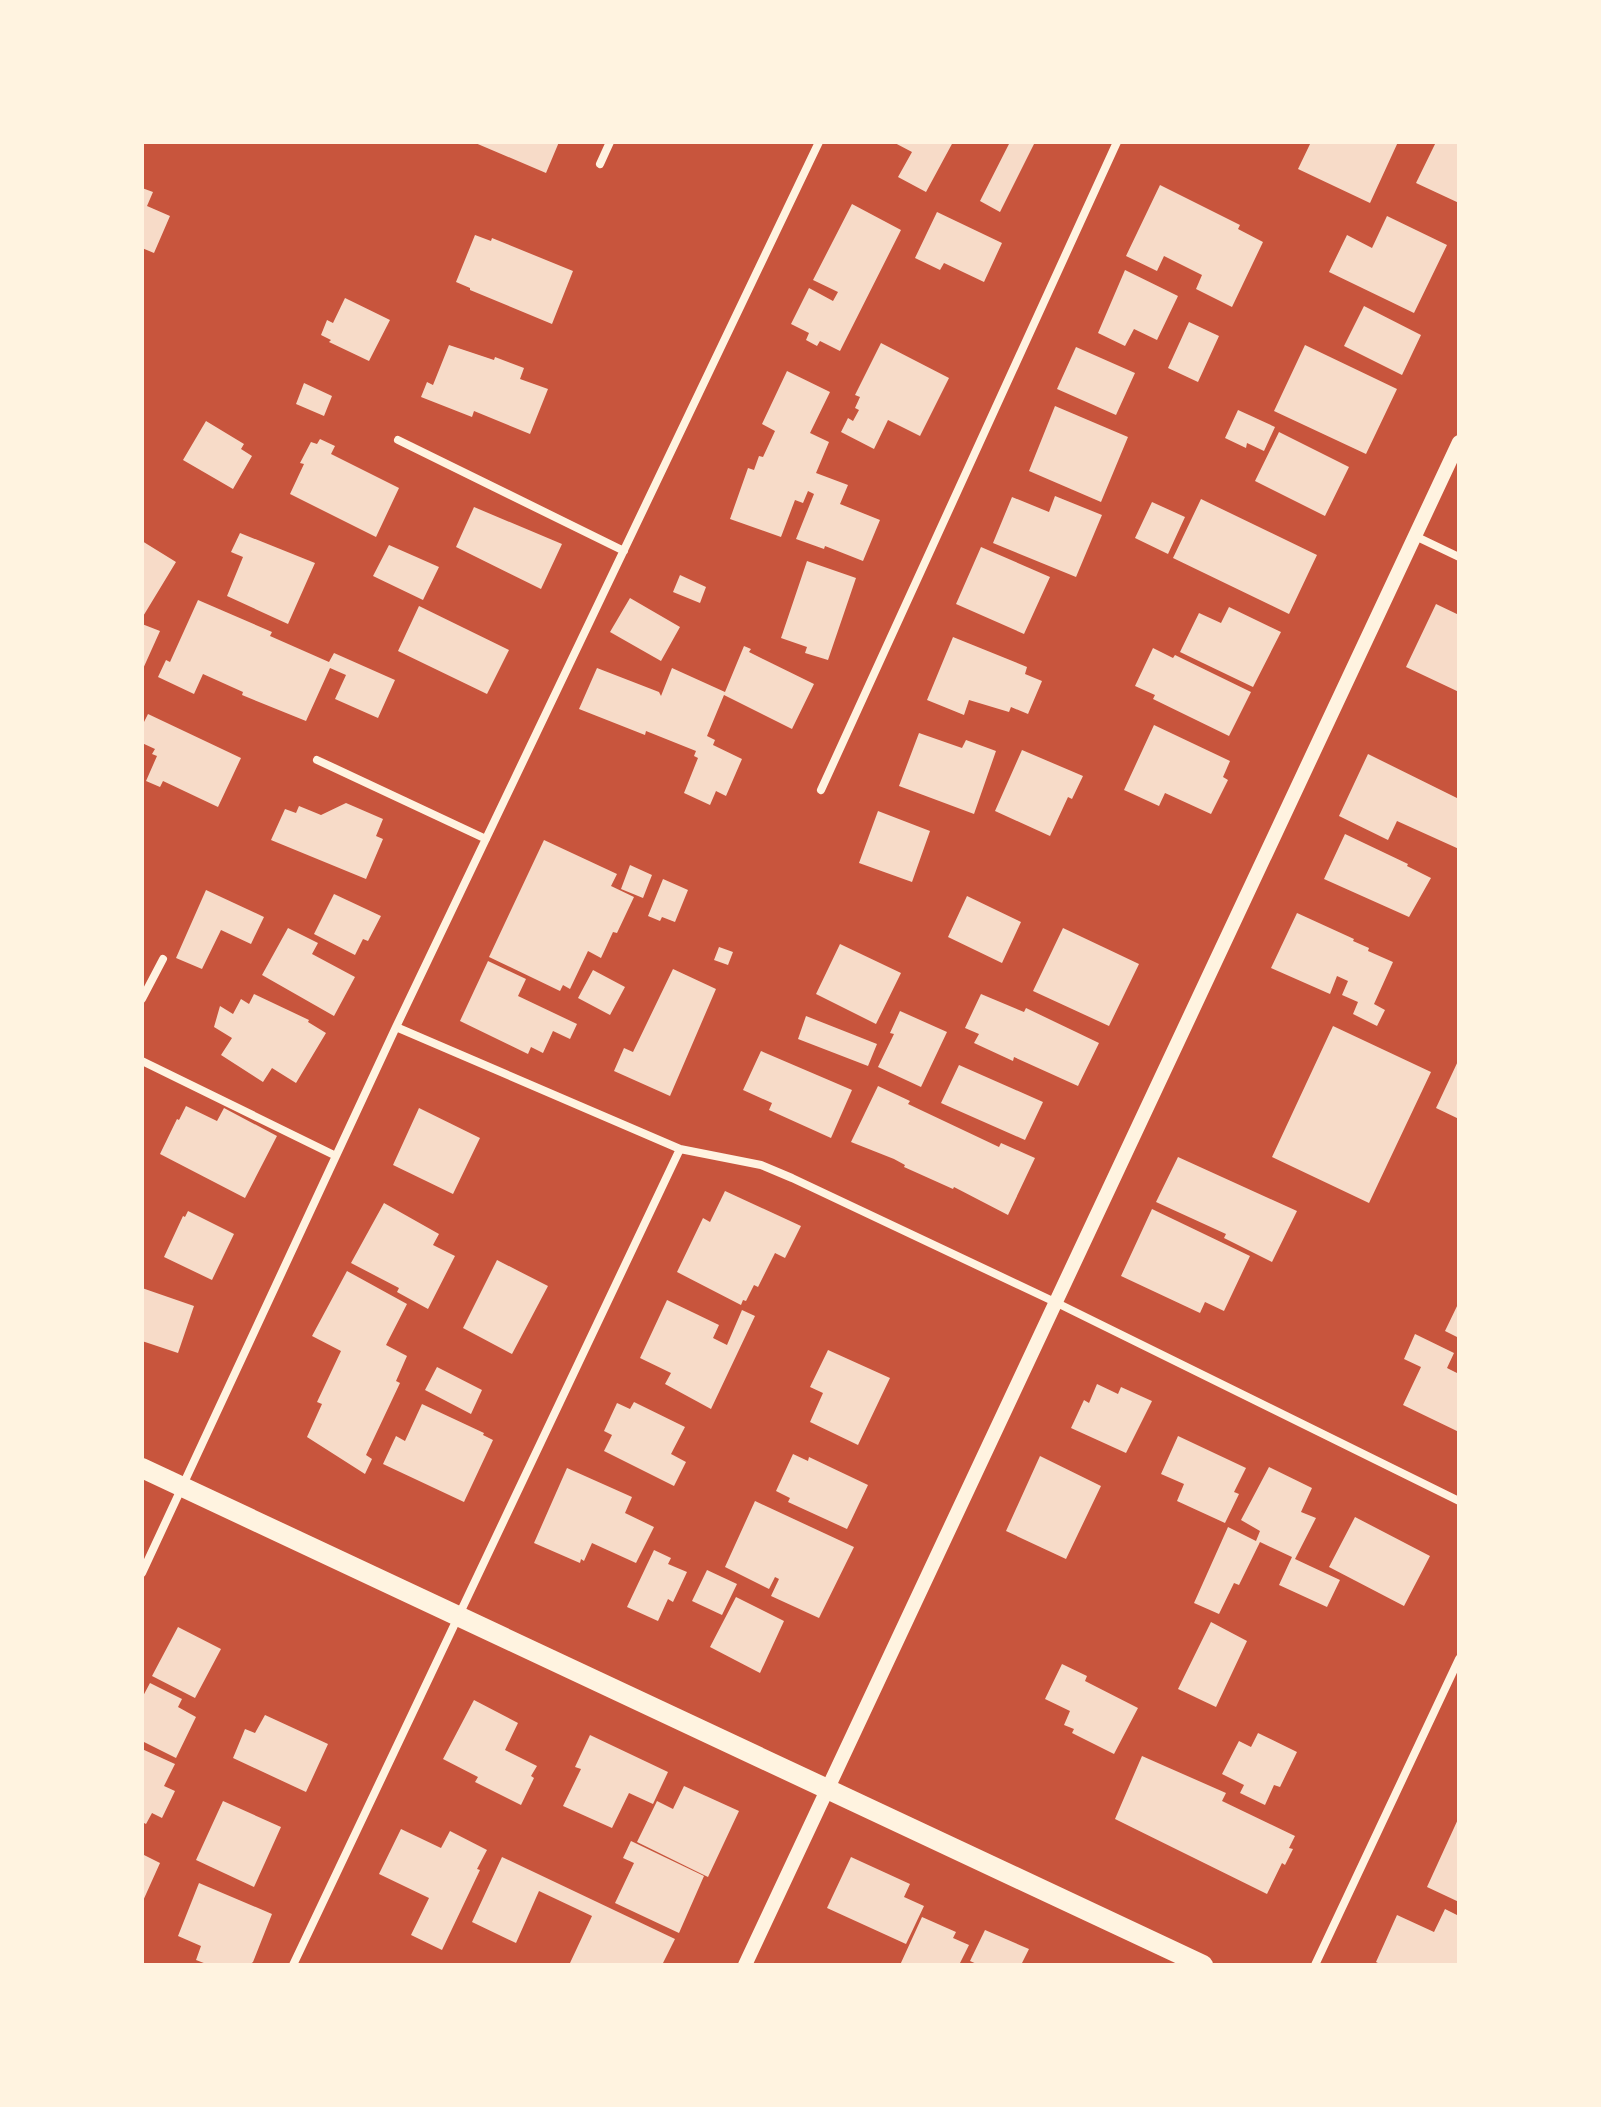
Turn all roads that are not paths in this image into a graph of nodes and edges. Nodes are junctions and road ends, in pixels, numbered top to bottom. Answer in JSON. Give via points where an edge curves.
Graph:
{"nodes":[{"id":1,"x":610,"y":142,"type":"edge"},
{"id":2,"x":819,"y":142,"type":"edge"},
{"id":3,"x":1117,"y":142,"type":"edge"},
{"id":4,"x":600,"y":164,"type":"dead end"},
{"id":5,"x":398,"y":440,"type":"dead end"},
{"id":6,"x":1459,"y":442,"type":"edge"},
{"id":7,"x":1415,"y":536,"type":"junction"},
{"id":8,"x":624,"y":551,"type":"junction"},
{"id":9,"x":1459,"y":557,"type":"edge"},
{"id":10,"x":317,"y":760,"type":"dead end"},
{"id":11,"x":821,"y":790,"type":"dead end"},
{"id":12,"x":486,"y":839,"type":"junction"},
{"id":13,"x":163,"y":959,"type":"dead end"},
{"id":14,"x":142,"y":999,"type":"edge"},
{"id":15,"x":396,"y":1027,"type":"junction"},
{"id":16,"x":142,"y":1061,"type":"edge"},
{"id":17,"x":680,"y":1149,"type":"junction"},
{"id":18,"x":336,"y":1156,"type":"junction"},
{"id":19,"x":1057,"y":1303,"type":"junction"},
{"id":20,"x":142,"y":1468,"type":"edge"},
{"id":21,"x":182,"y":1487,"type":"junction"},
{"id":22,"x":1459,"y":1501,"type":"edge"},
{"id":23,"x":142,"y":1573,"type":"edge"},
{"id":24,"x":457,"y":1615,"type":"junction"},
{"id":25,"x":1459,"y":1659,"type":"edge"},
{"id":26,"x":828,"y":1787,"type":"junction"},
{"id":27,"x":293,"y":1965,"type":"edge"},
{"id":28,"x":745,"y":1965,"type":"edge"},
{"id":29,"x":1203,"y":1965,"type":"edge"},
{"id":30,"x":1315,"y":1965,"type":"edge"}],
"edges":[{"from":1,"to":4,"type":"street"},
{"from":2,"to":8,"type":"street"},
{"from":3,"to":11,"type":"street"},
{"from":5,"to":8,"type":"street"},
{"from":6,"to":7,"type":"street"},
{"from":7,"to":9,"type":"street"},
{"from":7,"to":19,"type":"street"},
{"from":8,"to":12,"type":"street"},
{"from":10,"to":12,"type":"street"},
{"from":12,"to":15,"type":"street"},
{"from":13,"to":14,"type":"street"},
{"from":15,"to":17,"type":"street"},
{"from":15,"to":18,"type":"street"},
{"from":16,"to":18,"type":"street"},
{"from":17,"to":19,"type":"street","via":[[749,1162],[792,1178]]},
{"from":17,"to":24,"type":"street"},
{"from":18,"to":21,"type":"street"},
{"from":19,"to":22,"type":"street"},
{"from":19,"to":26,"type":"street"},
{"from":20,"to":21,"type":"main road"},
{"from":21,"to":23,"type":"street"},
{"from":21,"to":24,"type":"main road"},
{"from":24,"to":26,"type":"main road"},
{"from":24,"to":27,"type":"street"},
{"from":25,"to":30,"type":"street"},
{"from":26,"to":28,"type":"street"},
{"from":26,"to":29,"type":"main road"}]}
